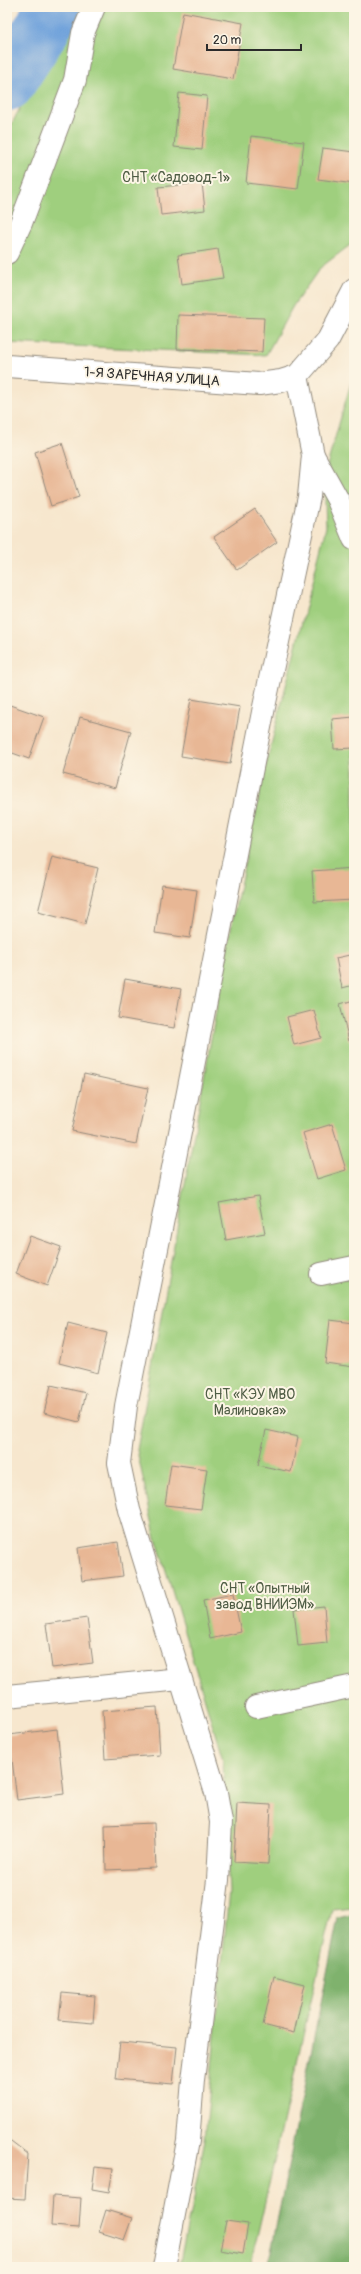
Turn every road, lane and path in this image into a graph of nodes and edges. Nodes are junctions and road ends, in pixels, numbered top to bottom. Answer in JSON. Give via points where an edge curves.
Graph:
{"nodes":[{"id":1,"x":94,"y":7,"type":"edge"},
{"id":2,"x":7,"y":253,"type":"edge"},
{"id":3,"x":354,"y":290,"type":"edge"},
{"id":4,"x":7,"y":366,"type":"edge"},
{"id":5,"x":297,"y":376,"type":"junction"},
{"id":6,"x":313,"y":455,"type":"junction"},
{"id":7,"x":354,"y":537,"type":"edge"},
{"id":8,"x":354,"y":1267,"type":"edge"},
{"id":9,"x":322,"y":1274,"type":"dead end"},
{"id":10,"x":180,"y":1679,"type":"junction"},
{"id":11,"x":354,"y":1686,"type":"edge"},
{"id":12,"x":7,"y":1696,"type":"edge"},
{"id":13,"x":256,"y":1706,"type":"dead end"},
{"id":14,"x":164,"y":2267,"type":"edge"}],
"edges":[{"from":1,"to":2,"type":"street","via":[[83,33],[75,80],[21,223]]},
{"from":3,"to":5,"type":"street","via":[[328,340]]},
{"from":4,"to":5,"type":"street","name":"1-Я ЗАРЕЧНАЯ УЛИЦА","via":[[259,384]]},
{"from":5,"to":6,"type":"street"},
{"from":6,"to":7,"type":"street","via":[[338,500]]},
{"from":6,"to":10,"type":"street","via":[[308,497],[126,1406],[119,1463],[128,1510]]},
{"from":8,"to":9,"type":"street"},
{"from":10,"to":12,"type":"street"},
{"from":10,"to":14,"type":"street","via":[[216,1793],[221,1822],[221,1846],[188,2141]]},
{"from":11,"to":13,"type":"street"}]}
